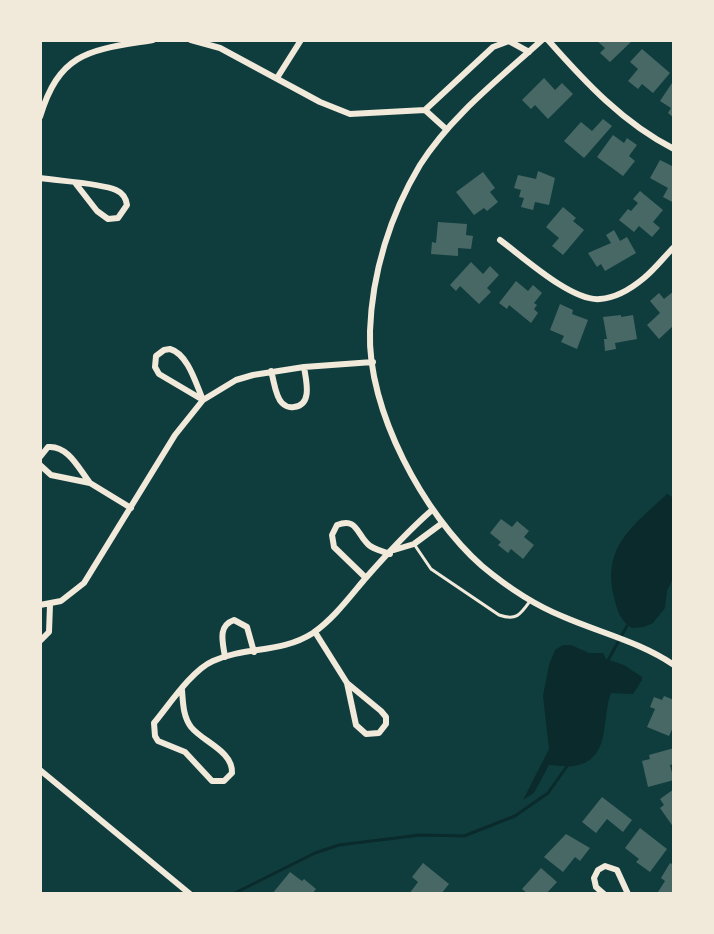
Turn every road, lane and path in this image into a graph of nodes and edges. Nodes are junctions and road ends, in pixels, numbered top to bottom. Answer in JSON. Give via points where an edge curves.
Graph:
{"nodes":[{"id":1,"x":153,"y":40,"type":"edge"},
{"id":2,"x":191,"y":40,"type":"edge"},
{"id":3,"x":301,"y":40,"type":"edge"},
{"id":4,"x":545,"y":40,"type":"edge"},
{"id":5,"x":139,"y":41,"type":"edge"},
{"id":6,"x":529,"y":52,"type":"junction"},
{"id":7,"x":277,"y":78,"type":"junction"},
{"id":8,"x":425,"y":110,"type":"junction"},
{"id":9,"x":40,"y":117,"type":"edge"},
{"id":10,"x":446,"y":129,"type":"junction"},
{"id":11,"x":674,"y":149,"type":"edge"},
{"id":12,"x":40,"y":178,"type":"edge"},
{"id":13,"x":76,"y":184,"type":"junction"},
{"id":14,"x":500,"y":240,"type":"dead end"},
{"id":15,"x":674,"y":247,"type":"edge"},
{"id":16,"x":373,"y":362,"type":"junction"},
{"id":17,"x":304,"y":367,"type":"junction"},
{"id":18,"x":271,"y":371,"type":"junction"},
{"id":19,"x":203,"y":400,"type":"junction"},
{"id":20,"x":40,"y":457,"type":"edge"},
{"id":21,"x":40,"y":465,"type":"edge"},
{"id":22,"x":90,"y":483,"type":"junction"},
{"id":23,"x":131,"y":508,"type":"junction"},
{"id":24,"x":432,"y":510,"type":"junction"},
{"id":25,"x":441,"y":524,"type":"junction"},
{"id":26,"x":414,"y":544,"type":"junction"},
{"id":27,"x":392,"y":552,"type":"junction"},
{"id":28,"x":366,"y":578,"type":"junction"},
{"id":29,"x":531,"y":600,"type":"junction"},
{"id":30,"x":40,"y":605,"type":"edge"},
{"id":31,"x":50,"y":605,"type":"junction"},
{"id":32,"x":315,"y":632,"type":"junction"},
{"id":33,"x":40,"y":641,"type":"edge"},
{"id":34,"x":254,"y":652,"type":"junction"},
{"id":35,"x":225,"y":657,"type":"junction"},
{"id":36,"x":673,"y":664,"type":"edge"},
{"id":37,"x":347,"y":683,"type":"junction"},
{"id":38,"x":182,"y":690,"type":"junction"},
{"id":39,"x":40,"y":770,"type":"edge"},
{"id":40,"x":190,"y":894,"type":"edge"},
{"id":41,"x":604,"y":894,"type":"edge"},
{"id":42,"x":628,"y":894,"type":"edge"}],
"edges":[{"from":1,"to":5,"type":"street"},
{"from":2,"to":7,"type":"street","via":[[220,48]]},
{"from":3,"to":7,"type":"street"},
{"from":4,"to":6,"type":"street"},
{"from":4,"to":11,"type":"street","via":[[599,96]]},
{"from":5,"to":9,"type":"street","via":[[79,56],[65,68]]},
{"from":6,"to":8,"type":"street","via":[[509,41],[493,47]]},
{"from":6,"to":10,"type":"street"},
{"from":7,"to":8,"type":"street","via":[[350,114]]},
{"from":8,"to":10,"type":"street"},
{"from":10,"to":16,"type":"street","via":[[399,205],[384,242],[370,334]]},
{"from":12,"to":13,"type":"street"},
{"from":13,"to":13,"type":"street","via":[[115,190],[125,197],[124,212],[108,219]]},
{"from":14,"to":15,"type":"street","via":[[560,284],[599,300],[626,291]]},
{"from":16,"to":17,"type":"street"},
{"from":16,"to":24,"type":"street","via":[[389,425]]},
{"from":17,"to":18,"type":"street"},
{"from":17,"to":18,"type":"street","via":[[307,395],[294,407],[279,401]]},
{"from":18,"to":19,"type":"street","via":[[236,380]]},
{"from":19,"to":19,"type":"street","via":[[177,351],[159,352],[159,374]]},
{"from":19,"to":23,"type":"street"},
{"from":20,"to":22,"type":"street","via":[[48,447],[60,448]]},
{"from":21,"to":22,"type":"street","via":[[51,475]]},
{"from":22,"to":23,"type":"street"},
{"from":23,"to":31,"type":"street","via":[[84,583]]},
{"from":24,"to":25,"type":"street"},
{"from":24,"to":27,"type":"street"},
{"from":25,"to":26,"type":"street"},
{"from":25,"to":29,"type":"street","via":[[481,565]]},
{"from":26,"to":27,"type":"street"},
{"from":26,"to":29,"type":"lane","via":[[431,569],[499,615],[518,617]]},
{"from":27,"to":28,"type":"street"},
{"from":27,"to":28,"type":"street","via":[[368,545],[352,523],[337,525],[334,547]]},
{"from":28,"to":32,"type":"street"},
{"from":29,"to":36,"type":"street"},
{"from":30,"to":31,"type":"street"},
{"from":31,"to":33,"type":"street","via":[[49,632]]},
{"from":32,"to":34,"type":"street","via":[[287,646]]},
{"from":32,"to":37,"type":"street"},
{"from":34,"to":35,"type":"street"},
{"from":34,"to":35,"type":"street","via":[[247,627],[234,620],[222,631]]},
{"from":35,"to":38,"type":"street","via":[[204,666]]},
{"from":37,"to":37,"type":"street","via":[[356,725],[366,734],[379,733],[386,717]]},
{"from":38,"to":38,"type":"street","via":[[154,723],[155,736],[193,758],[212,781],[224,781],[232,773],[230,762],[191,727]]},
{"from":39,"to":40,"type":"street"},
{"from":41,"to":42,"type":"street","via":[[594,878],[605,866],[617,870]]}]}
